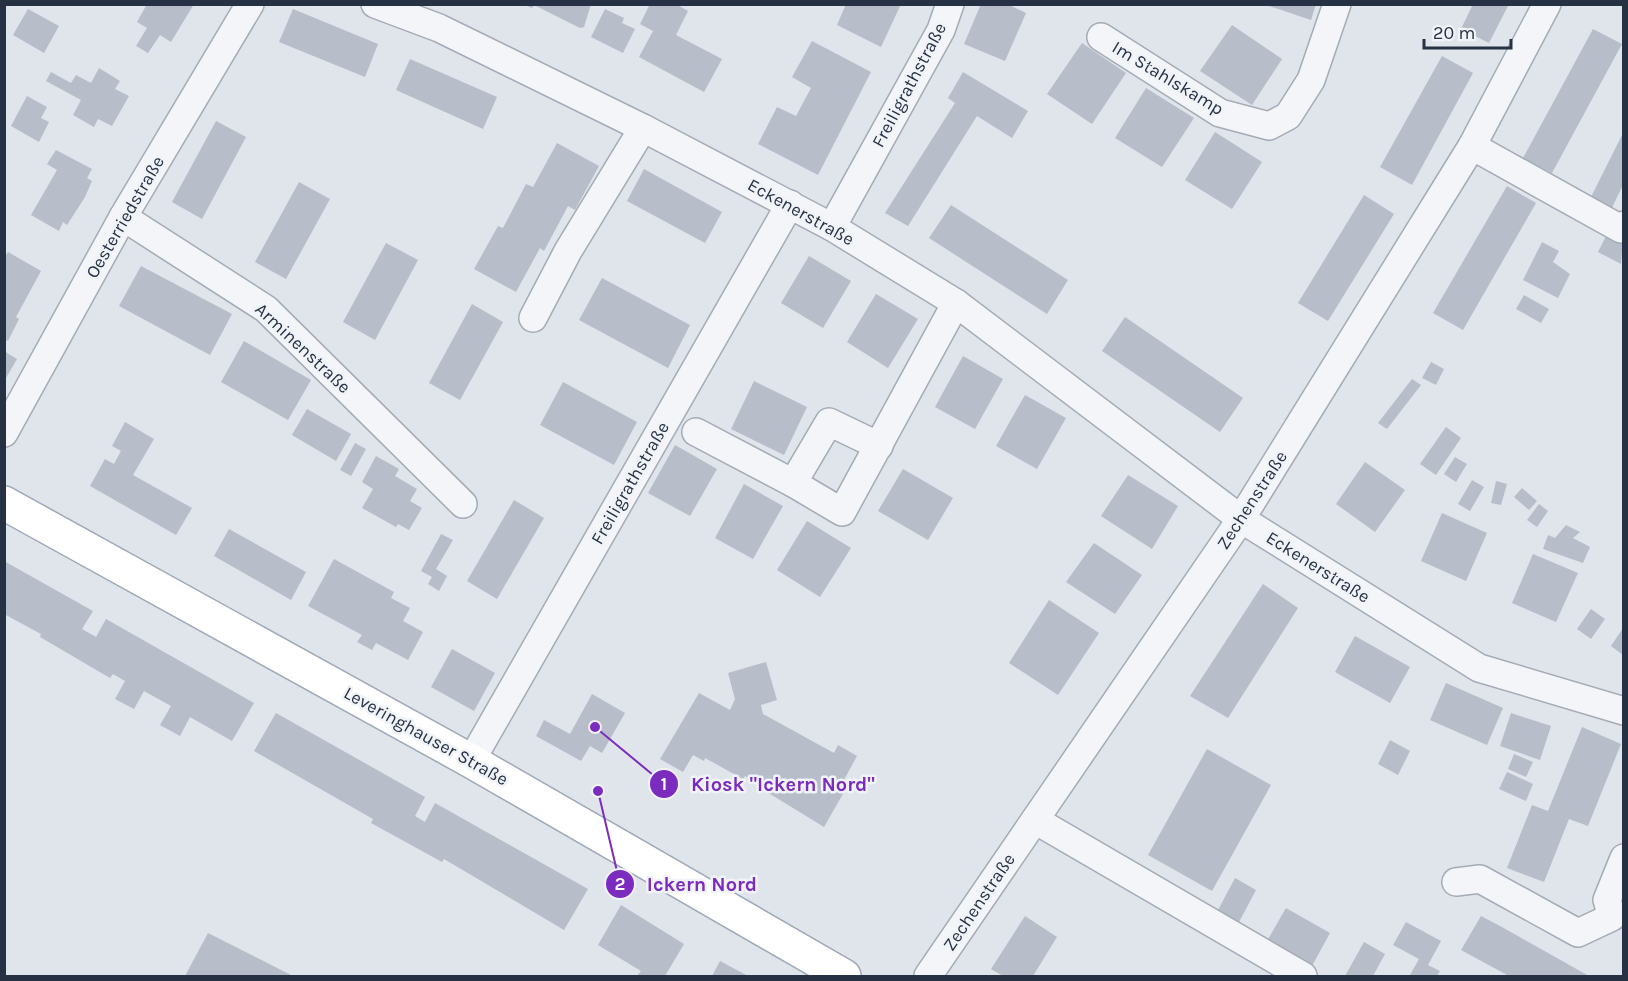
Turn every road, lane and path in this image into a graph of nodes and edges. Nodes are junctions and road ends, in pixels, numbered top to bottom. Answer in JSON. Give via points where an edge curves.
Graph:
{"nodes":[{"id":1,"x":250,"y":4,"type":"edge"},
{"id":2,"x":375,"y":4,"type":"edge"},
{"id":3,"x":950,"y":4,"type":"edge"},
{"id":4,"x":1337,"y":4,"type":"edge"},
{"id":5,"x":1547,"y":4,"type":"edge"},
{"id":6,"x":1101,"y":37,"type":"dead end"},
{"id":7,"x":643,"y":128,"type":"junction"},
{"id":8,"x":1472,"y":146,"type":"junction"},
{"id":9,"x":790,"y":204,"type":"junction"},
{"id":10,"x":123,"y":217,"type":"junction"},
{"id":11,"x":1623,"y":225,"type":"edge"},
{"id":12,"x":832,"y":227,"type":"junction"},
{"id":13,"x":956,"y":303,"type":"junction"},
{"id":14,"x":533,"y":318,"type":"dead end"},
{"id":15,"x":696,"y":432,"type":"dead end"},
{"id":16,"x":4,"y":433,"type":"edge"},
{"id":17,"x":879,"y":446,"type":"junction"},
{"id":18,"x":793,"y":483,"type":"junction"},
{"id":19,"x":4,"y":503,"type":"edge"},
{"id":20,"x":463,"y":504,"type":"dead end"},
{"id":21,"x":1241,"y":519,"type":"junction"},
{"id":22,"x":1623,"y":711,"type":"edge"},
{"id":23,"x":471,"y":761,"type":"junction"},
{"id":24,"x":1035,"y":820,"type":"junction"},
{"id":25,"x":1623,"y":858,"type":"edge"},
{"id":26,"x":1456,"y":882,"type":"dead end"},
{"id":27,"x":1618,"y":920,"type":"edge"},
{"id":28,"x":844,"y":976,"type":"edge"},
{"id":29,"x":928,"y":976,"type":"edge"},
{"id":30,"x":1303,"y":976,"type":"edge"}],
"edges":[{"from":1,"to":10,"type":"street","name":"Oesterriedstraße"},
{"from":2,"to":7,"type":"street","name":"Eckenerstraße","via":[[439,28]]},
{"from":3,"to":12,"type":"street","name":"Freiligrathstraße","via":[[940,30]]},
{"from":4,"to":6,"type":"street","name":"Im Stahlskamp","via":[[1311,80],[1288,116],[1269,126],[1220,112]]},
{"from":5,"to":8,"type":"street","name":"Zechenstraße"},
{"from":7,"to":9,"type":"street","name":"Eckenerstraße"},
{"from":7,"to":14,"type":"street","via":[[568,251]]},
{"from":8,"to":11,"type":"street","via":[[1621,229]]},
{"from":8,"to":21,"type":"street","name":"Zechenstraße"},
{"from":9,"to":12,"type":"street","name":"Eckenerstraße"},
{"from":9,"to":23,"type":"street","name":"Freiligrathstraße"},
{"from":10,"to":16,"type":"street","name":"Oesterriedstraße"},
{"from":10,"to":20,"type":"street","name":"Arminenstraße","via":[[266,309]]},
{"from":12,"to":13,"type":"street","name":"Eckenerstraße"},
{"from":13,"to":17,"type":"street"},
{"from":13,"to":21,"type":"street","name":"Eckenerstraße"},
{"from":15,"to":18,"type":"street"},
{"from":17,"to":18,"type":"street","via":[[829,422]]},
{"from":17,"to":18,"type":"street","via":[[842,512]]},
{"from":19,"to":23,"type":"main road","name":"Leveringhauser Straße"},
{"from":21,"to":22,"type":"street","name":"Eckenerstraße","via":[[1479,668]]},
{"from":21,"to":24,"type":"street","name":"Zechenstraße"},
{"from":23,"to":28,"type":"main road","name":"Leveringhauser Straße"},
{"from":24,"to":29,"type":"street","name":"Zechenstraße"},
{"from":24,"to":30,"type":"street"},
{"from":25,"to":27,"type":"street","via":[[1607,900]]},
{"from":26,"to":27,"type":"street","via":[[1480,879],[1578,933]]}]}
